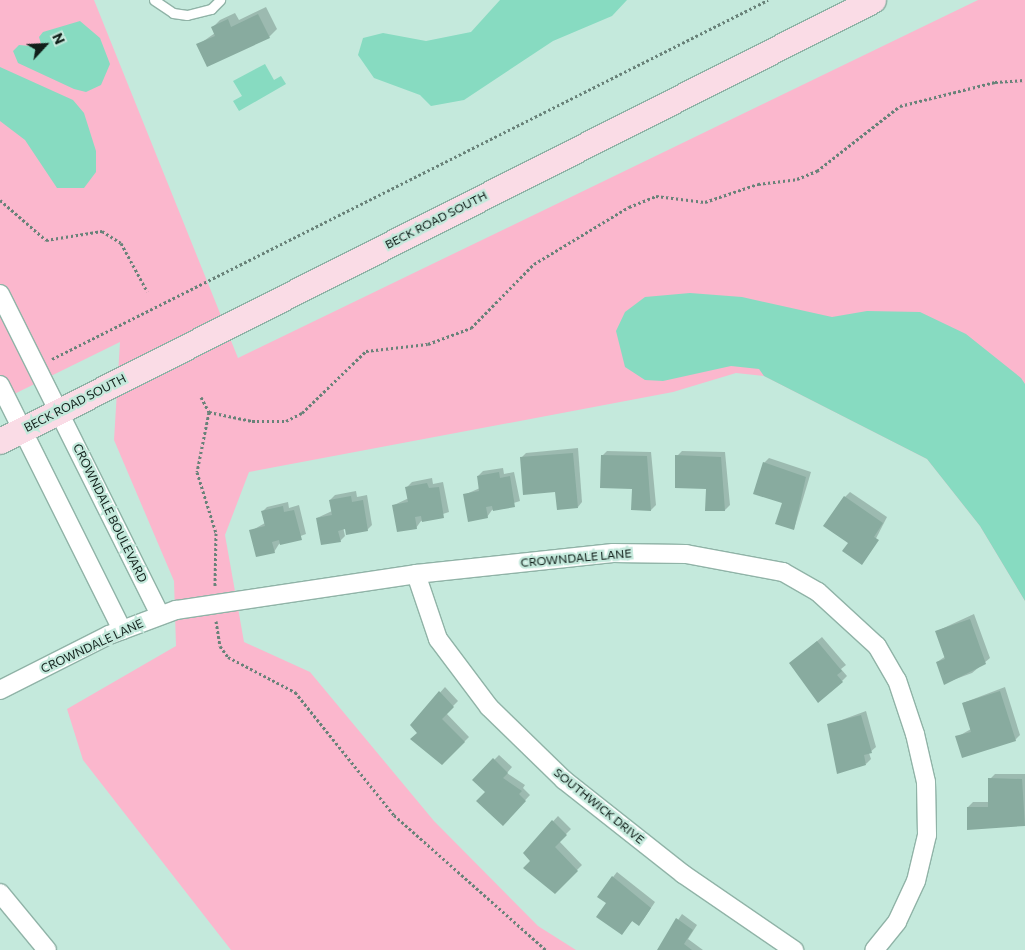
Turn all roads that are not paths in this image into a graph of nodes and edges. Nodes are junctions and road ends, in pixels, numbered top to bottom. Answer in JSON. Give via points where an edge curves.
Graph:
{"nodes":[{"id":1,"x":154,"y":0,"type":"edge"},
{"id":2,"x":220,"y":0,"type":"edge"},
{"id":3,"x":873,"y":0,"type":"edge"},
{"id":4,"x":0,"y":294,"type":"edge"},
{"id":5,"x":0,"y":385,"type":"edge"},
{"id":6,"x":59,"y":411,"type":"junction"},
{"id":7,"x":22,"y":430,"type":"junction"},
{"id":8,"x":0,"y":441,"type":"edge"},
{"id":9,"x":416,"y":574,"type":"junction"},
{"id":10,"x":160,"y":615,"type":"junction"},
{"id":11,"x":122,"y":630,"type":"junction"},
{"id":12,"x":0,"y":690,"type":"edge"},
{"id":13,"x":0,"y":894,"type":"edge"},
{"id":14,"x":47,"y":950,"type":"edge"},
{"id":15,"x":794,"y":950,"type":"edge"},
{"id":16,"x":874,"y":950,"type":"edge"}],
"edges":[{"from":1,"to":2,"type":"lane","via":[[173,13],[187,15],[211,10]]},
{"from":3,"to":6,"type":"main road","name":"BECK ROAD SOUTH"},
{"from":4,"to":6,"type":"street","name":"CROWNDALE BOULEVARD"},
{"from":5,"to":7,"type":"street"},
{"from":6,"to":7,"type":"main road","name":"BECK ROAD SOUTH"},
{"from":6,"to":10,"type":"street","name":"CROWNDALE BOULEVARD"},
{"from":7,"to":8,"type":"main road","name":"BECK ROAD SOUTH"},
{"from":7,"to":11,"type":"street"},
{"from":9,"to":10,"type":"street","name":"CROWNDALE LANE"},
{"from":9,"to":15,"type":"street","name":"SOUTHWICK DRIVE","via":[[438,639],[496,713],[564,780],[683,874]]},
{"from":9,"to":16,"type":"street","name":"CROWNDALE LANE","via":[[613,553],[686,554],[783,572],[818,592],[877,646],[897,680],[926,782],[927,835],[916,881],[897,922]]},
{"from":10,"to":11,"type":"street","name":"CROWNDALE LANE"},
{"from":11,"to":12,"type":"street","name":"CROWNDALE LANE"},
{"from":13,"to":14,"type":"street"}]}
